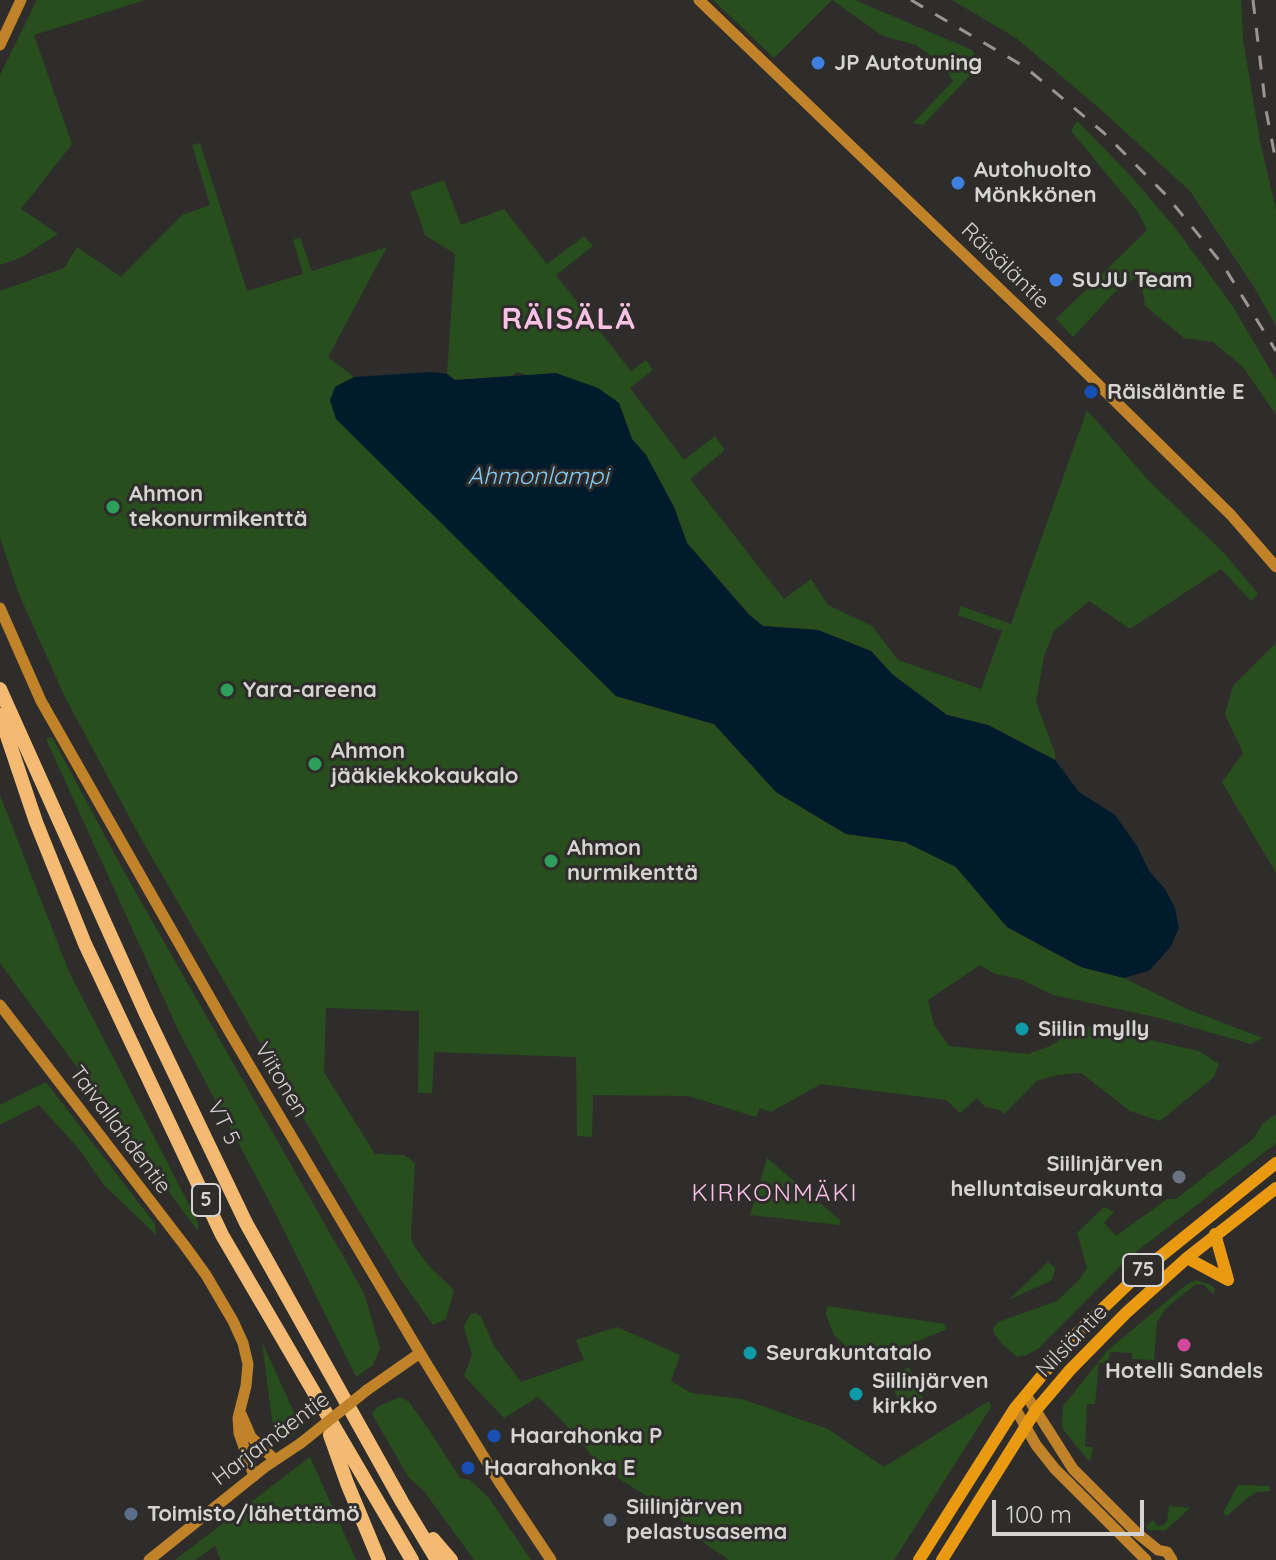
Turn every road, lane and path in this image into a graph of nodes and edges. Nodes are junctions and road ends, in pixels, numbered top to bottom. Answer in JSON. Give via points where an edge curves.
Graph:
{"nodes":[{"id":1,"x":21,"y":0,"type":"edge"},
{"id":2,"x":699,"y":0,"type":"edge"},
{"id":3,"x":0,"y":45,"type":"edge"},
{"id":4,"x":1276,"y":567,"type":"edge"},
{"id":5,"x":0,"y":608,"type":"edge"},
{"id":6,"x":0,"y":689,"type":"edge"},
{"id":7,"x":0,"y":715,"type":"edge"},
{"id":8,"x":0,"y":1005,"type":"edge"},
{"id":9,"x":1276,"y":1163,"type":"edge"},
{"id":10,"x":1276,"y":1188,"type":"edge"},
{"id":11,"x":1215,"y":1234,"type":"junction"},
{"id":12,"x":1187,"y":1258,"type":"junction"},
{"id":13,"x":420,"y":1353,"type":"junction"},
{"id":14,"x":1026,"y":1395,"type":"junction"},
{"id":15,"x":318,"y":1401,"type":"junction"},
{"id":16,"x":1015,"y":1408,"type":"junction"},
{"id":17,"x":1036,"y":1410,"type":"junction"},
{"id":18,"x":241,"y":1413,"type":"junction"},
{"id":19,"x":1025,"y":1427,"type":"junction"},
{"id":20,"x":275,"y":1460,"type":"junction"},
{"id":21,"x":1055,"y":1469,"type":"junction"},
{"id":22,"x":1073,"y":1469,"type":"junction"},
{"id":23,"x":254,"y":1476,"type":"junction"},
{"id":24,"x":402,"y":1502,"type":"junction"},
{"id":25,"x":1158,"y":1550,"type":"junction"},
{"id":26,"x":149,"y":1560,"type":"edge"},
{"id":27,"x":379,"y":1560,"type":"edge"},
{"id":28,"x":412,"y":1560,"type":"edge"},
{"id":29,"x":437,"y":1560,"type":"edge"},
{"id":30,"x":451,"y":1560,"type":"edge"},
{"id":31,"x":551,"y":1560,"type":"edge"},
{"id":32,"x":919,"y":1560,"type":"edge"},
{"id":33,"x":942,"y":1560,"type":"edge"},
{"id":34,"x":1146,"y":1560,"type":"edge"},
{"id":35,"x":1172,"y":1560,"type":"edge"}],
"edges":[{"from":1,"to":3,"type":"street"},
{"from":2,"to":4,"type":"street","name":"Räisäläntie","via":[[1052,339],[1231,515]]},
{"from":5,"to":13,"type":"street","name":"Viitonen","via":[[41,701]]},
{"from":6,"to":24,"type":"highway","name":"VT 5","number":"5","via":[[246,1223]]},
{"from":7,"to":15,"type":"highway","number":"5","via":[[36,822],[123,1028],[222,1235]]},
{"from":8,"to":18,"type":"street","name":"Taivallahdentie","via":[[220,1298],[248,1364]]},
{"from":9,"to":14,"type":"main road","name":"Nilsiäntie","number":"75","via":[[1140,1273],[1078,1332]]},
{"from":10,"to":11,"type":"main road","name":"Nilsiäntie","number":"75"},
{"from":11,"to":12,"type":"main road","name":"Nilsiäntie","number":"75"},
{"from":11,"to":12,"type":"main road","via":[[1228,1280]]},
{"from":12,"to":17,"type":"main road","name":"Nilsiäntie","number":"75","via":[[1094,1344]]},
{"from":13,"to":20,"type":"street","name":"Harjamäentie","bridge":true},
{"from":13,"to":31,"type":"street","name":"Viitonen"},
{"from":14,"to":16,"type":"main road","number":"75"},
{"from":14,"to":17,"type":"street"},
{"from":15,"to":27,"type":"highway"},
{"from":15,"to":28,"type":"highway","number":"5"},
{"from":16,"to":19,"type":"street"},
{"from":16,"to":32,"type":"main road","number":"75"},
{"from":17,"to":19,"type":"main road","name":"Nilsiäntie","number":"75"},
{"from":17,"to":22,"type":"street"},
{"from":18,"to":20,"type":"street","via":[[251,1437]]},
{"from":18,"to":23,"type":"street","name":"Taivallahdentie","via":[[239,1433]]},
{"from":19,"to":21,"type":"street"},
{"from":19,"to":33,"type":"main road","name":"Nilsiäntie","number":"75"},
{"from":20,"to":23,"type":"street","name":"Harjamäentie"},
{"from":21,"to":22,"type":"street"},
{"from":21,"to":34,"type":"street"},
{"from":22,"to":25,"type":"street"},
{"from":23,"to":26,"type":"street","name":"Harjamäentie"},
{"from":24,"to":29,"type":"highway","name":"VT 5","number":"5"},
{"from":24,"to":30,"type":"highway"},
{"from":25,"to":34,"type":"street"},
{"from":25,"to":35,"type":"street"}]}
